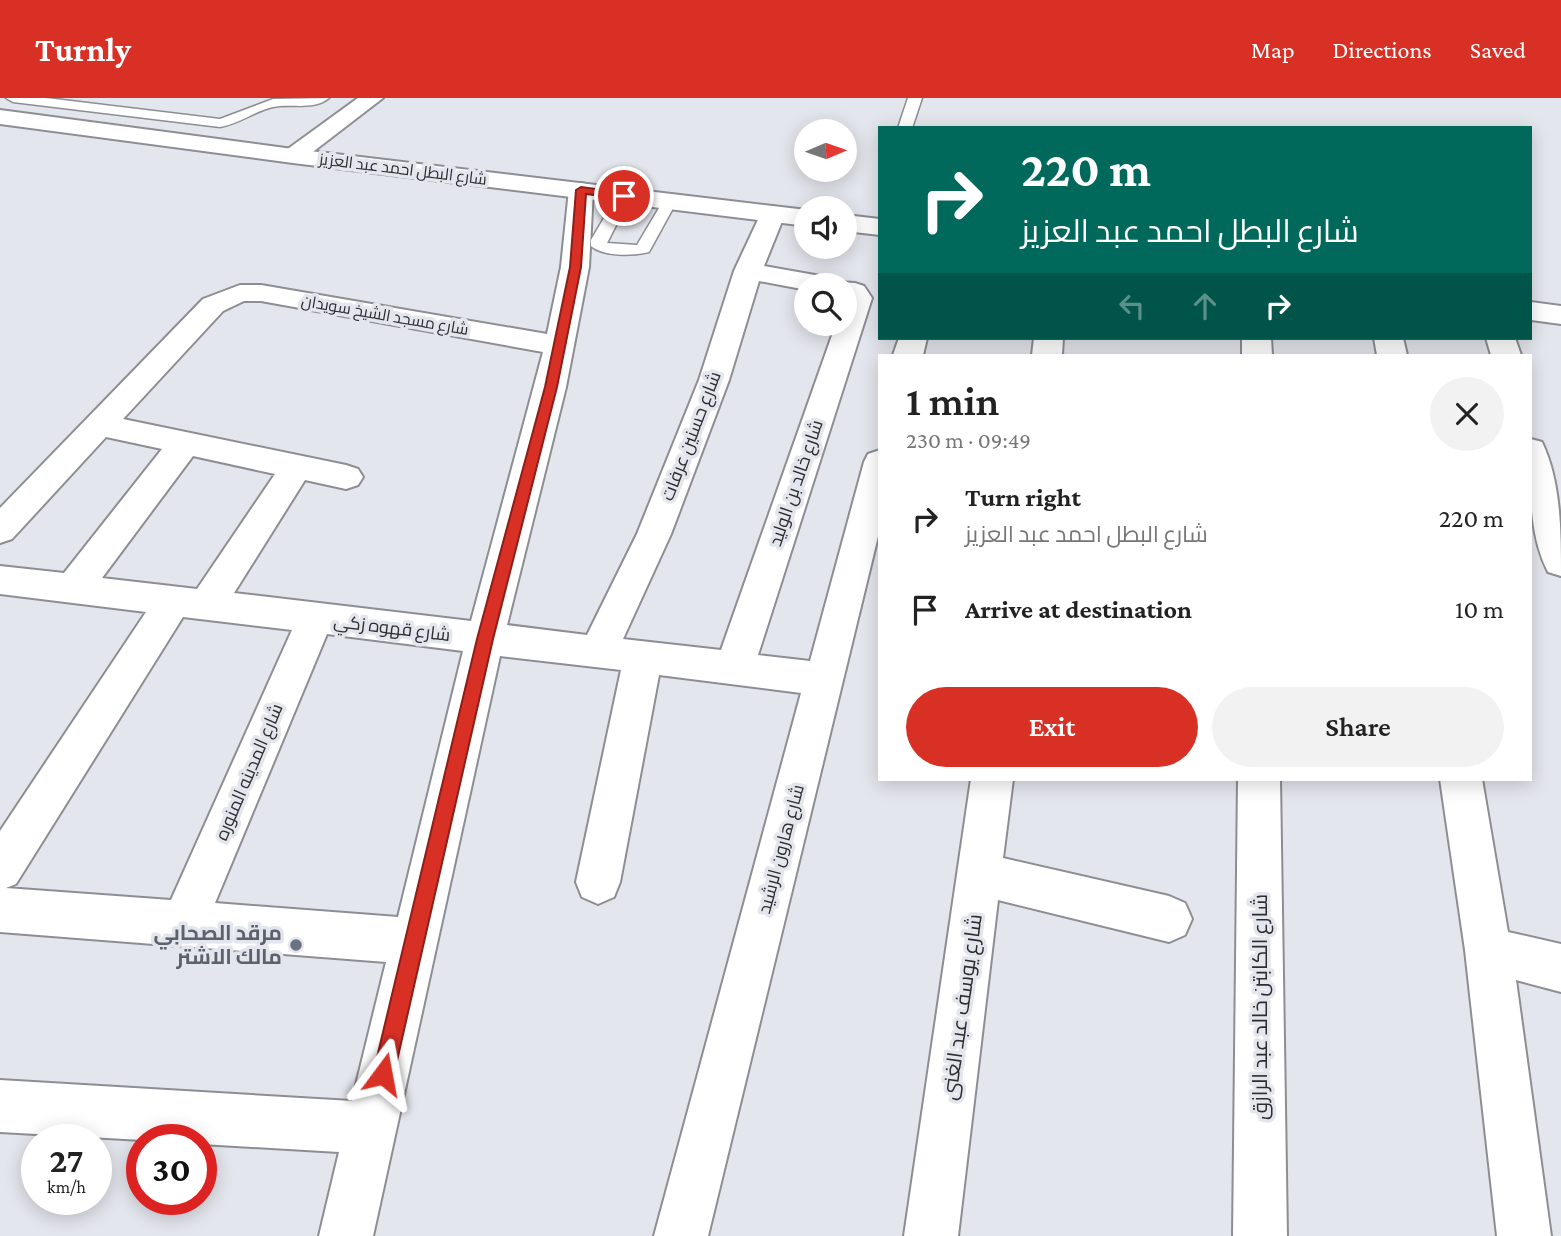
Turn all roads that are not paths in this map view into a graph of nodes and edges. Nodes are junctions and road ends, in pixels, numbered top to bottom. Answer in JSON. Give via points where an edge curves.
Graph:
{"nodes":[{"id":1,"x":13,"y":98,"type":"edge"},
{"id":2,"x":322,"y":98,"type":"edge"},
{"id":3,"x":372,"y":98,"type":"edge"},
{"id":4,"x":915,"y":98,"type":"edge"},
{"id":5,"x":0,"y":117,"type":"edge"},
{"id":6,"x":906,"y":126,"type":"edge"},
{"id":7,"x":293,"y":156,"type":"junction"},
{"id":8,"x":581,"y":190,"type":"junction"},
{"id":9,"x":624,"y":196,"type":"junction"},
{"id":10,"x":670,"y":201,"type":"junction"},
{"id":11,"x":772,"y":214,"type":"junction"},
{"id":12,"x":794,"y":217,"type":"edge"},
{"id":13,"x":857,"y":224,"type":"edge"},
{"id":14,"x":878,"y":227,"type":"edge"},
{"id":15,"x":748,"y":271,"type":"junction"},
{"id":16,"x":794,"y":279,"type":"edge"},
{"id":17,"x":1532,"y":311,"type":"edge"},
{"id":18,"x":1561,"y":315,"type":"edge"},
{"id":19,"x":838,"y":336,"type":"edge"},
{"id":20,"x":559,"y":345,"type":"junction"},
{"id":21,"x":99,"y":425,"type":"junction"},
{"id":22,"x":185,"y":443,"type":"junction"},
{"id":23,"x":1532,"y":454,"type":"edge"},
{"id":24,"x":296,"y":467,"type":"junction"},
{"id":25,"x":878,"y":470,"type":"edge"},
{"id":26,"x":345,"y":477,"type":"dead end"},
{"id":27,"x":0,"y":530,"type":"edge"},
{"id":28,"x":1561,"y":562,"type":"edge"},
{"id":29,"x":6,"y":589,"type":"edge"},
{"id":30,"x":73,"y":589,"type":"junction"},
{"id":31,"x":190,"y":604,"type":"junction"},
{"id":32,"x":315,"y":619,"type":"junction"},
{"id":33,"x":485,"y":639,"type":"junction"},
{"id":34,"x":598,"y":652,"type":"junction"},
{"id":35,"x":643,"y":658,"type":"junction"},
{"id":36,"x":733,"y":668,"type":"junction"},
{"id":37,"x":825,"y":679,"type":"junction"},
{"id":38,"x":992,"y":781,"type":"edge"},
{"id":39,"x":1259,"y":781,"type":"edge"},
{"id":40,"x":1461,"y":781,"type":"edge"},
{"id":41,"x":0,"y":869,"type":"edge"},
{"id":42,"x":979,"y":874,"type":"junction"},
{"id":43,"x":598,"y":882,"type":"dead end"},
{"id":44,"x":0,"y":910,"type":"edge"},
{"id":45,"x":1169,"y":919,"type":"dead end"},
{"id":46,"x":183,"y":925,"type":"junction"},
{"id":47,"x":414,"y":941,"type":"junction"},
{"id":48,"x":1488,"y":950,"type":"junction"},
{"id":49,"x":1561,"y":968,"type":"edge"},
{"id":50,"x":0,"y":1106,"type":"edge"},
{"id":51,"x":371,"y":1128,"type":"junction"},
{"id":52,"x":346,"y":1236,"type":"edge"},
{"id":53,"x":681,"y":1236,"type":"edge"},
{"id":54,"x":931,"y":1236,"type":"edge"},
{"id":55,"x":1260,"y":1236,"type":"edge"},
{"id":56,"x":1524,"y":1236,"type":"edge"}],
"edges":[{"from":1,"to":2,"type":"lane","via":[[220,124],[272,103],[299,104]]},
{"from":3,"to":7,"type":"street"},
{"from":4,"to":6,"type":"lane"},
{"from":5,"to":7,"type":"street","name":"شارع البطل احمد عبد العزيز"},
{"from":7,"to":8,"type":"street","name":"شارع البطل احمد عبد العزيز"},
{"from":8,"to":9,"type":"street","name":"شارع البطل احمد عبد العزيز"},
{"from":8,"to":20,"type":"street","via":[[575,267]]},
{"from":9,"to":10,"type":"street","name":"شارع البطل احمد عبد العزيز"},
{"from":9,"to":10,"type":"lane","via":[[597,243],[603,247],[643,249]]},
{"from":10,"to":11,"type":"street","name":"شارع البطل احمد عبد العزيز"},
{"from":11,"to":12,"type":"street","name":"شارع البطل احمد عبد العزيز"},
{"from":11,"to":15,"type":"street","name":"شارع حسنين عرفات"},
{"from":13,"to":14,"type":"street"},
{"from":15,"to":16,"type":"street"},
{"from":15,"to":34,"type":"street","name":"شارع حسنين عرفات","via":[[714,380],[664,508]]},
{"from":17,"to":18,"type":"street"},
{"from":19,"to":36,"type":"street","name":"شارع خالد بن الوليد"},
{"from":20,"to":21,"type":"street","name":"شارع مسجد الشيخ سويدان","via":[[252,292],[213,304]]},
{"from":20,"to":33,"type":"street"},
{"from":21,"to":22,"type":"street"},
{"from":21,"to":27,"type":"street"},
{"from":22,"to":24,"type":"street"},
{"from":22,"to":30,"type":"street"},
{"from":23,"to":28,"type":"street"},
{"from":24,"to":26,"type":"street"},
{"from":24,"to":31,"type":"street"},
{"from":25,"to":37,"type":"street","name":"شارع هارون الرشيد"},
{"from":29,"to":30,"type":"street","name":"شارع قهوه زكي"},
{"from":30,"to":31,"type":"street","name":"شارع قهوه زكي"},
{"from":31,"to":32,"type":"street","name":"شارع قهوه زكي"},
{"from":31,"to":41,"type":"street"},
{"from":32,"to":33,"type":"street","name":"شارع قهوه زكي"},
{"from":32,"to":46,"type":"street","name":"شارع المدينه المنوره"},
{"from":33,"to":34,"type":"street","name":"شارع قهوه زكي"},
{"from":33,"to":47,"type":"street"},
{"from":34,"to":35,"type":"street","name":"شارع قهوه زكي"},
{"from":35,"to":36,"type":"street","name":"شارع قهوه زكي"},
{"from":35,"to":43,"type":"street"},
{"from":36,"to":37,"type":"street","name":"شارع قهوه زكي"},
{"from":37,"to":53,"type":"street","name":"شارع هارون الرشيد"},
{"from":38,"to":42,"type":"street","name":"شارع يوسف عبد الغنى"},
{"from":39,"to":55,"type":"street","name":"شارع الكابتن خالد عبد الرازق"},
{"from":40,"to":48,"type":"street"},
{"from":42,"to":45,"type":"street"},
{"from":42,"to":54,"type":"street","name":"شارع يوسف عبد الغنى"},
{"from":44,"to":46,"type":"street"},
{"from":46,"to":47,"type":"street"},
{"from":47,"to":51,"type":"street"},
{"from":48,"to":49,"type":"street"},
{"from":48,"to":56,"type":"street"},
{"from":50,"to":51,"type":"street"},
{"from":51,"to":52,"type":"street"}]}
